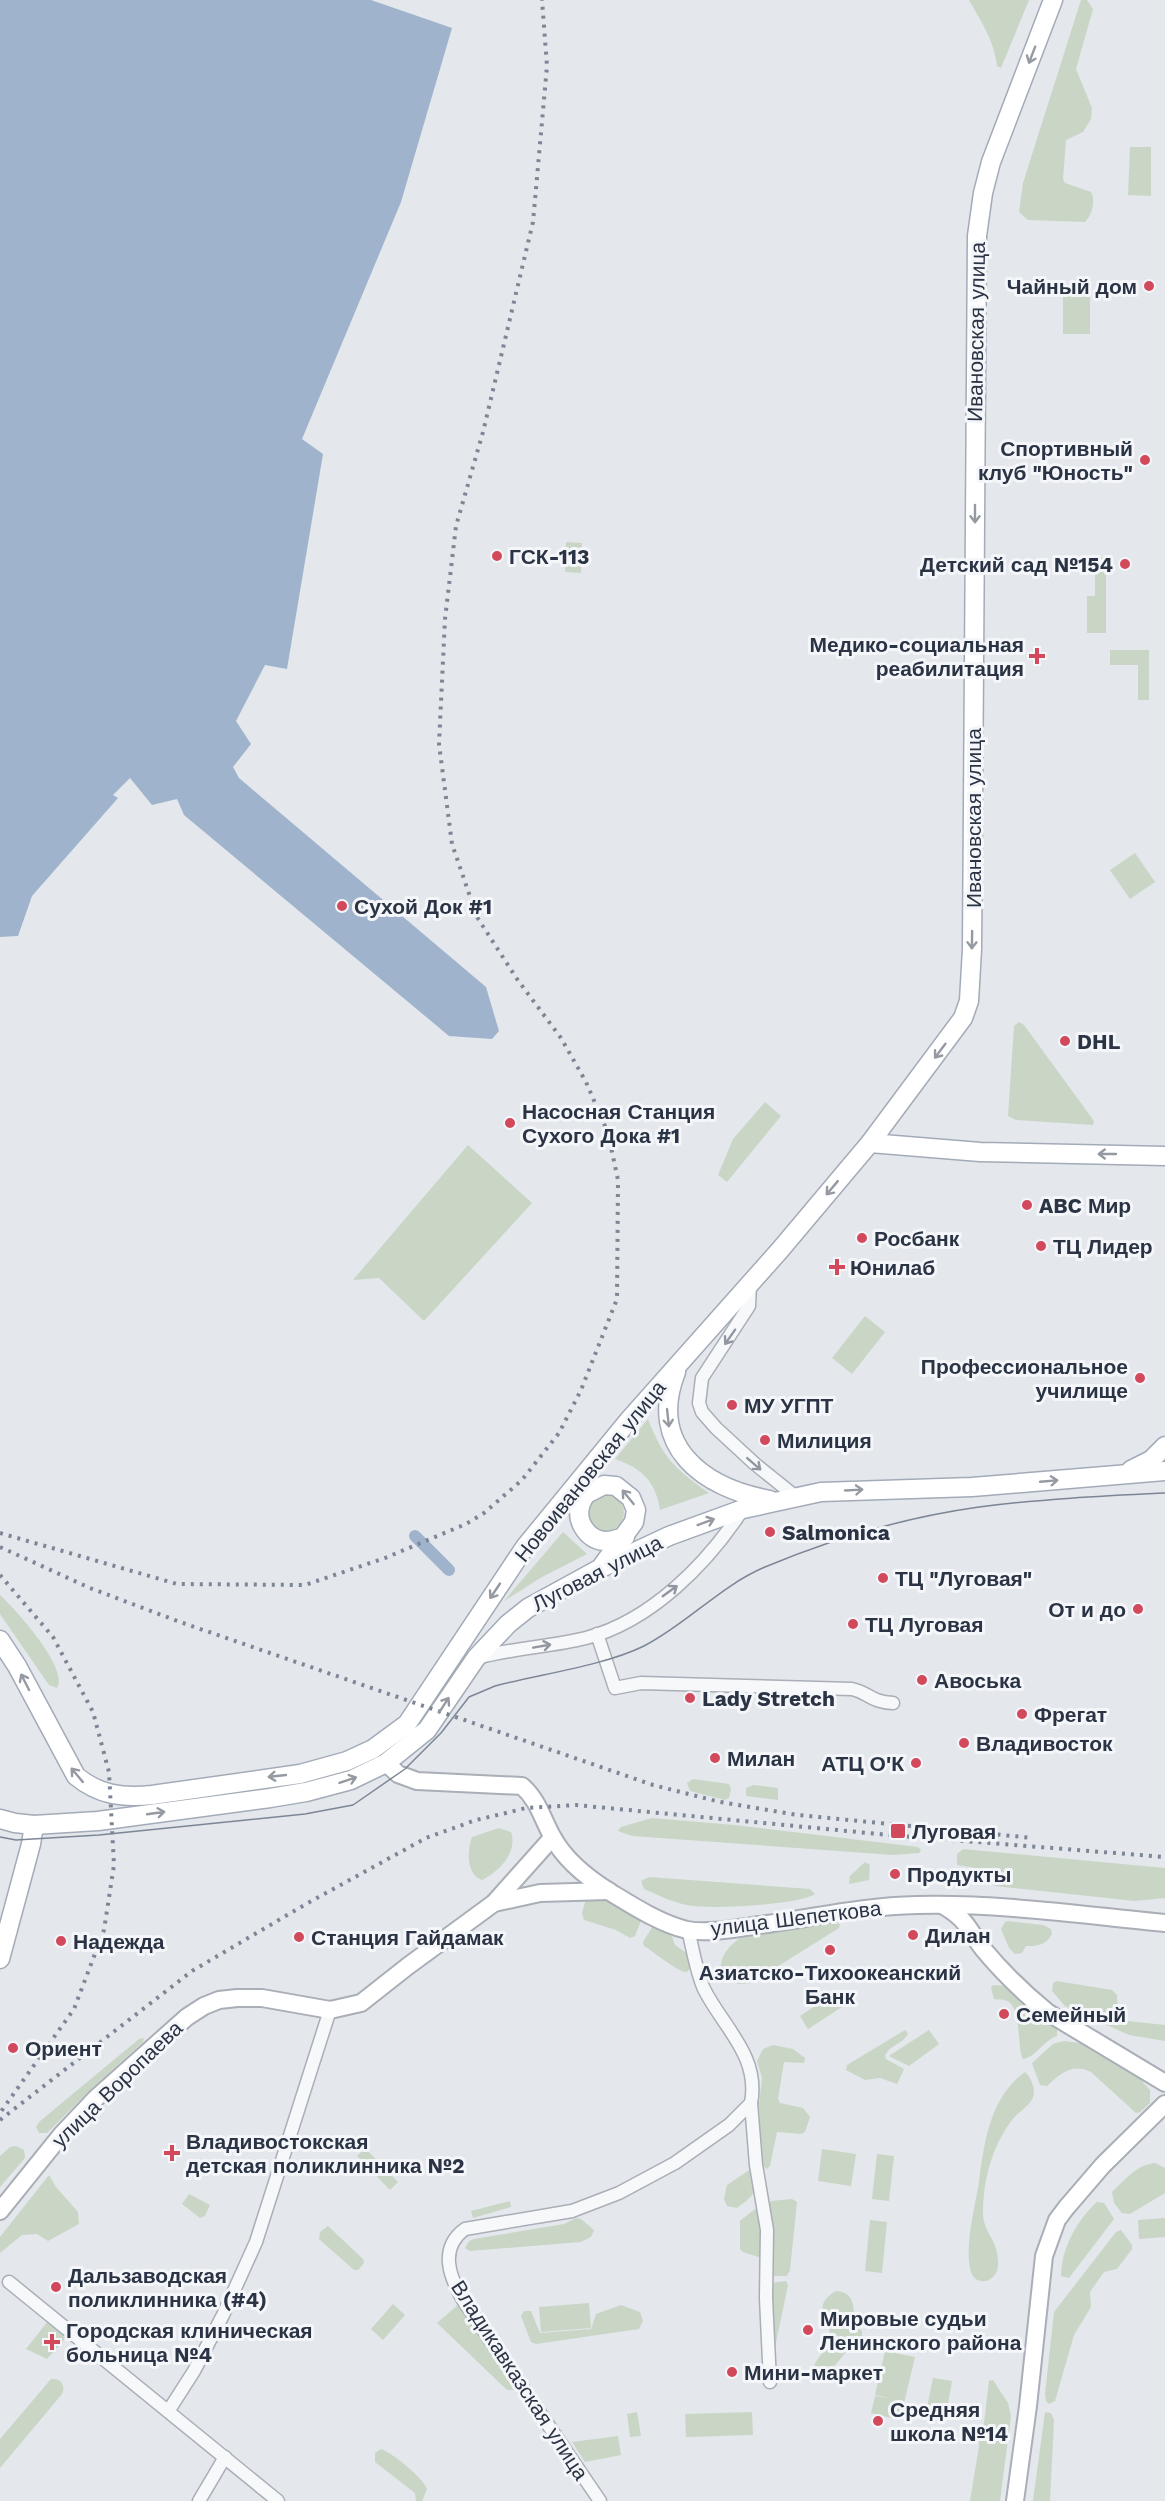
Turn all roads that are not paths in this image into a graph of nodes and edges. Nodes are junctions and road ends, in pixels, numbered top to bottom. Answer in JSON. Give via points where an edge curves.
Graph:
{"nodes":[{"id":1,"x":1053,"y":0,"type":"edge"},
{"id":2,"x":969,"y":1001,"type":"joint"},
{"id":3,"x":870,"y":1143,"type":"junction"},
{"id":4,"x":1165,"y":1156,"type":"edge"},
{"id":5,"x":750,"y":1285,"type":"junction"},
{"id":6,"x":680,"y":1362,"type":"junction"},
{"id":7,"x":1165,"y":1446,"type":"edge"},
{"id":8,"x":598,"y":1460,"type":"junction"},
{"id":9,"x":1165,"y":1471,"type":"edge"},
{"id":10,"x":1127,"y":1473,"type":"junction"},
{"id":11,"x":587,"y":1494,"type":"junction"},
{"id":12,"x":796,"y":1497,"type":"junction"},
{"id":13,"x":777,"y":1501,"type":"junction"},
{"id":14,"x":743,"y":1509,"type":"junction"},
{"id":15,"x":556,"y":1510,"type":"junction"},
{"id":16,"x":669,"y":1536,"type":"junction"},
{"id":17,"x":623,"y":1537,"type":"junction"},
{"id":18,"x":600,"y":1568,"type":"junction"},
{"id":19,"x":597,"y":1634,"type":"junction"},
{"id":20,"x":0,"y":1640,"type":"edge"},
{"id":21,"x":476,"y":1659,"type":"junction"},
{"id":22,"x":893,"y":1703,"type":"dead end"},
{"id":23,"x":386,"y":1762,"type":"junction"},
{"id":24,"x":0,"y":1818,"type":"edge"},
{"id":25,"x":34,"y":1824,"type":"junction"},
{"id":26,"x":552,"y":1838,"type":"junction"},
{"id":27,"x":609,"y":1891,"type":"junction"},
{"id":28,"x":494,"y":1903,"type":"junction"},
{"id":29,"x":943,"y":1905,"type":"junction"},
{"id":30,"x":990,"y":1907,"type":"junction"},
{"id":31,"x":1165,"y":1923,"type":"edge"},
{"id":32,"x":688,"y":1930,"type":"junction"},
{"id":33,"x":981,"y":1944,"type":"junction"},
{"id":34,"x":0,"y":1959,"type":"edge"},
{"id":35,"x":330,"y":2010,"type":"junction"},
{"id":36,"x":1165,"y":2083,"type":"edge"},
{"id":37,"x":751,"y":2103,"type":"junction"},
{"id":38,"x":1165,"y":2104,"type":"edge"},
{"id":39,"x":0,"y":2211,"type":"edge"},
{"id":40,"x":9,"y":2282,"type":"dead end"},
{"id":41,"x":770,"y":2382,"type":"dead end"},
{"id":42,"x":169,"y":2410,"type":"junction"},
{"id":43,"x":225,"y":2457,"type":"junction"},
{"id":44,"x":199,"y":2501,"type":"edge"},
{"id":45,"x":278,"y":2501,"type":"edge"},
{"id":46,"x":600,"y":2501,"type":"edge"},
{"id":47,"x":1015,"y":2501,"type":"edge"}],
"edges":[{"from":1,"to":2,"type":"main road","name":"Ивановская улица","one_way":true,"via":[[991,162],[976,236]]},
{"from":2,"to":3,"type":"main road","name":"Новоивановская улица","one_way":true,"via":[[963,1018]]},
{"from":4,"to":3,"type":"main road","one_way":true,"via":[[980,1152]]},
{"from":3,"to":5,"type":"main road","name":"Новоивановская улица","one_way":true},
{"from":5,"to":6,"type":"main road","name":"Новоивановская улица"},
{"from":5,"to":12,"type":"street","one_way":true,"via":[[749,1306],[702,1378],[699,1403],[716,1428]]},
{"from":6,"to":8,"type":"main road","name":"Новоивановская улица"},
{"from":6,"to":13,"type":"main road","one_way":true,"via":[[667,1403],[670,1432],[676,1445],[699,1471],[726,1488]]},
{"from":7,"to":10,"type":"main road","via":[[1151,1460]]},
{"from":8,"to":11,"type":"main road"},
{"from":8,"to":15,"type":"main road","name":"Новоивановская улица"},
{"from":9,"to":10,"type":"main road","name":"Луговая улица"},
{"from":12,"to":10,"type":"main road","name":"Луговая улица","one_way":true,"via":[[821,1492],[976,1486]]},
{"from":11,"to":15,"type":"main road"},
{"from":11,"to":17,"type":"main road","via":[[579,1514],[588,1534],[601,1541]]},
{"from":17,"to":11,"type":"main road","one_way":true,"via":[[636,1516],[631,1498],[610,1485],[598,1486]]},
{"from":12,"to":13,"type":"main road","name":"Луговая улица"},
{"from":13,"to":14,"type":"main road","name":"Луговая улица"},
{"from":16,"to":14,"type":"main road","name":"Луговая улица","one_way":true},
{"from":19,"to":14,"type":"street","one_way":true,"via":[[621,1624],[688,1578]]},
{"from":15,"to":20,"type":"main road","name":"Новоивановская улица","one_way":true,"via":[[516,1559],[407,1724],[373,1749],[300,1774],[128,1797],[90,1787],[76,1776]]},
{"from":16,"to":17,"type":"main road"},
{"from":16,"to":18,"type":"main road","name":"Луговая улица"},
{"from":17,"to":18,"type":"main road"},
{"from":18,"to":21,"type":"main road","name":"Луговая улица","via":[[528,1608]]},
{"from":21,"to":19,"type":"street","one_way":true},
{"from":19,"to":22,"type":"street","via":[[615,1688],[641,1683],[852,1689],[873,1700]]},
{"from":23,"to":21,"type":"main road","name":"Луговая улица","one_way":true,"via":[[427,1730]]},
{"from":25,"to":23,"type":"main road","name":"Луговая улица","one_way":true,"via":[[98,1821],[306,1792],[351,1780]]},
{"from":23,"to":26,"type":"main road","name":"улица Шепеткова","via":[[398,1774],[417,1781],[522,1786],[532,1794]]},
{"from":24,"to":25,"type":"main road","name":"Луговая улица"},
{"from":25,"to":34,"type":"main road"},
{"from":26,"to":27,"type":"main road","name":"улица Шепеткова","via":[[587,1875]]},
{"from":26,"to":28,"type":"main road"},
{"from":27,"to":28,"type":"main road","via":[[540,1893]]},
{"from":27,"to":32,"type":"main road","name":"улица Шепеткова"},
{"from":28,"to":35,"type":"main road","via":[[361,2003]]},
{"from":29,"to":30,"type":"main road","name":"улица Шепеткова"},
{"from":29,"to":32,"type":"main road","name":"улица Шепеткова","via":[[900,1906],[744,1927]]},
{"from":29,"to":33,"type":"main road","via":[[967,1923]]},
{"from":30,"to":31,"type":"main road","name":"улица Шепеткова"},
{"from":30,"to":33,"type":"main road","via":[[980,1913],[976,1922]]},
{"from":32,"to":37,"type":"street","via":[[704,1988],[742,2048],[752,2080]]},
{"from":33,"to":36,"type":"main road","via":[[1017,1986],[1047,2012]]},
{"from":35,"to":39,"type":"main road","name":"улица Воропаева","via":[[254,1998],[219,2000],[204,2006],[175,2026],[104,2090],[56,2141]]},
{"from":35,"to":42,"type":"street","via":[[256,2242],[194,2371]]},
{"from":37,"to":41,"type":"street","via":[[767,2230]]},
{"from":37,"to":46,"type":"street","name":"Владикавказская улица","via":[[729,2125],[684,2156],[619,2193],[572,2211],[465,2229],[457,2235],[450,2251],[447,2259],[459,2292]]},
{"from":38,"to":47,"type":"main road","via":[[1072,2200],[1048,2241]]},
{"from":40,"to":42,"type":"street"},
{"from":42,"to":43,"type":"street"},
{"from":43,"to":44,"type":"street"},
{"from":43,"to":45,"type":"street"}]}
